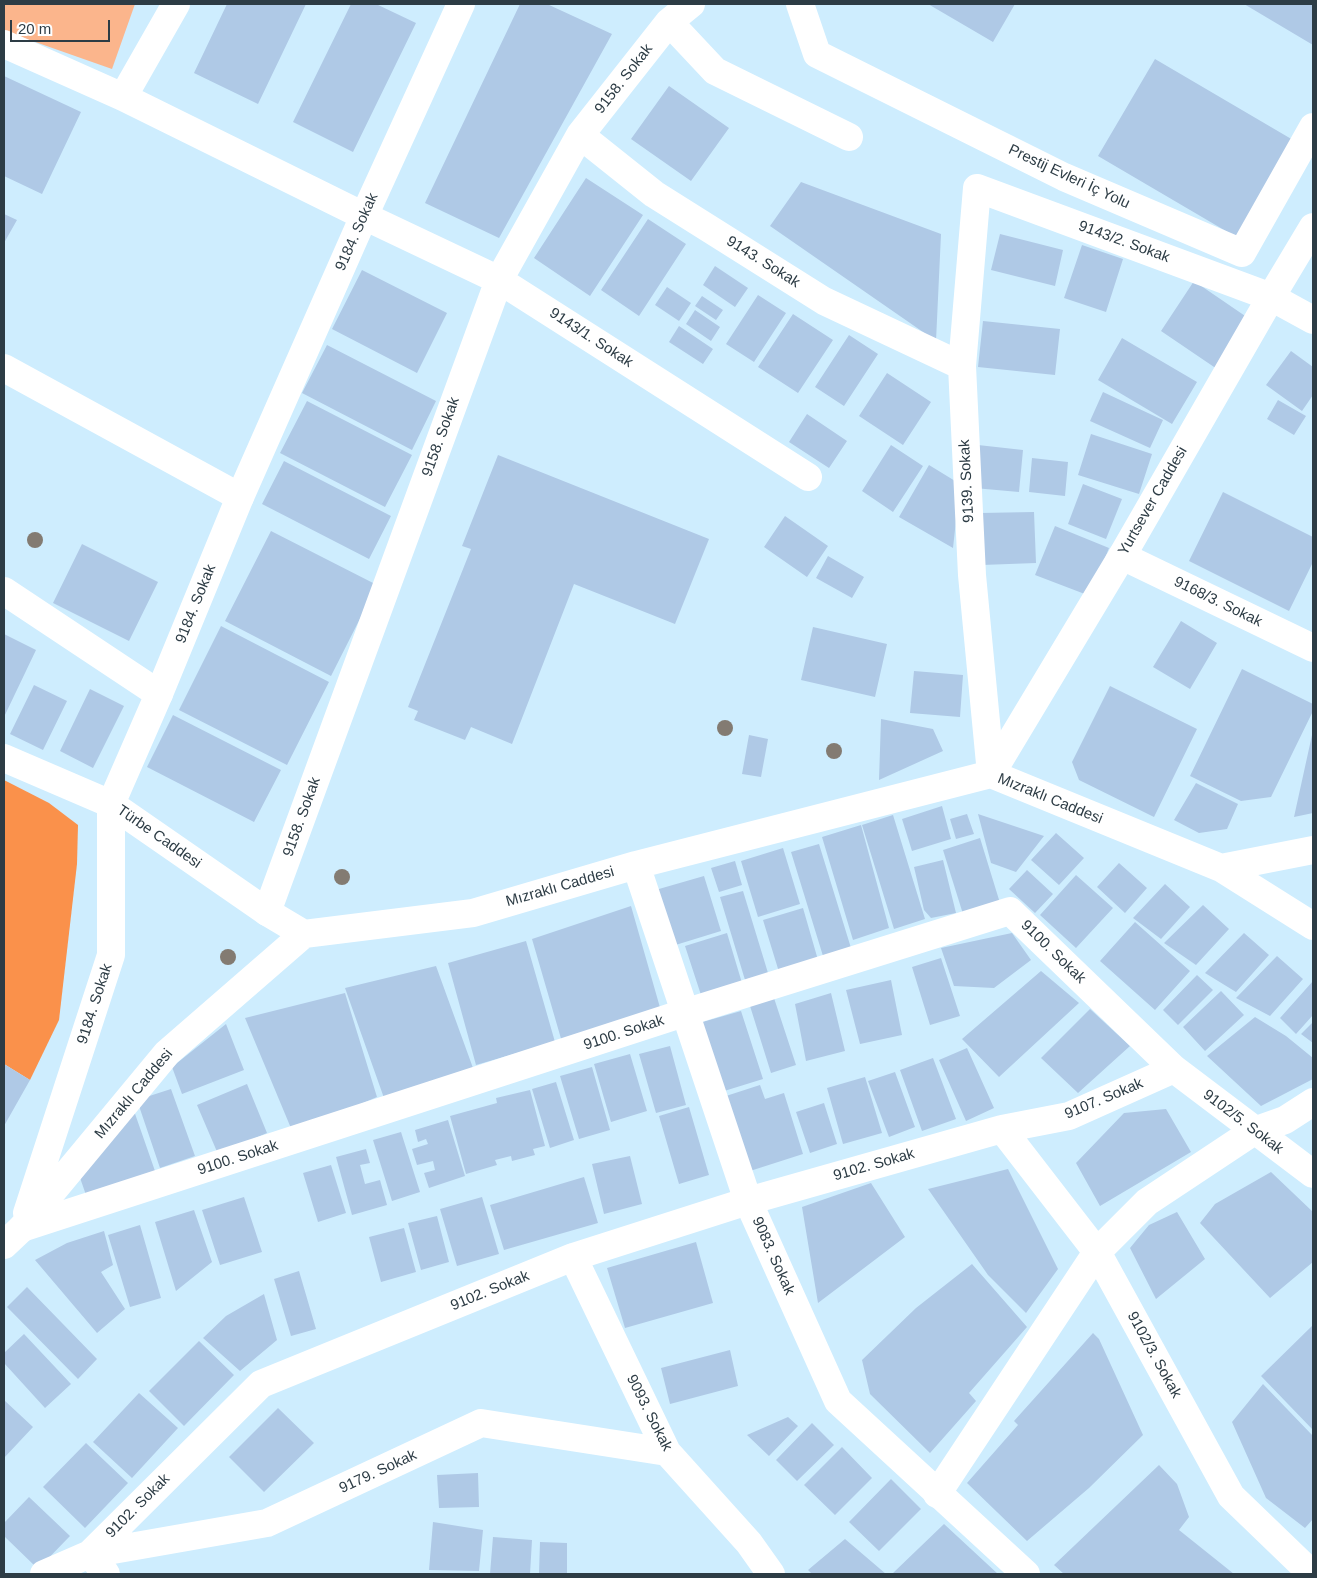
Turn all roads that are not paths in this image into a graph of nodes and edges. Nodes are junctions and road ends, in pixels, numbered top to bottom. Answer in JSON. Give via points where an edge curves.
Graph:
{"nodes":[{"id":1,"x":176,"y":4,"type":"edge"},
{"id":2,"x":461,"y":4,"type":"edge"},
{"id":3,"x":691,"y":4,"type":"edge"},
{"id":4,"x":800,"y":4,"type":"edge"},
{"id":5,"x":669,"y":22,"type":"junction"},
{"id":6,"x":4,"y":44,"type":"edge"},
{"id":7,"x":123,"y":97,"type":"junction"},
{"id":8,"x":1313,"y":127,"type":"edge"},
{"id":9,"x":580,"y":135,"type":"junction"},
{"id":10,"x":849,"y":137,"type":"dead end"},
{"id":11,"x":977,"y":188,"type":"joint"},
{"id":12,"x":364,"y":216,"type":"junction"},
{"id":13,"x":1313,"y":227,"type":"edge"},
{"id":14,"x":499,"y":280,"type":"junction"},
{"id":15,"x":1271,"y":297,"type":"junction"},
{"id":16,"x":1313,"y":320,"type":"edge"},
{"id":17,"x":962,"y":366,"type":"junction"},
{"id":18,"x":4,"y":368,"type":"edge"},
{"id":19,"x":808,"y":476,"type":"dead end"},
{"id":20,"x":240,"y":497,"type":"junction"},
{"id":21,"x":1122,"y":556,"type":"junction"},
{"id":22,"x":4,"y":591,"type":"edge"},
{"id":23,"x":1313,"y":648,"type":"edge"},
{"id":24,"x":159,"y":694,"type":"junction"},
{"id":25,"x":4,"y":758,"type":"edge"},
{"id":26,"x":991,"y":774,"type":"junction"},
{"id":27,"x":111,"y":804,"type":"junction"},
{"id":28,"x":1313,"y":850,"type":"edge"},
{"id":29,"x":636,"y":865,"type":"junction"},
{"id":30,"x":1221,"y":868,"type":"junction"},
{"id":31,"x":267,"y":912,"type":"junction"},
{"id":32,"x":1313,"y":926,"type":"edge"},
{"id":33,"x":304,"y":934,"type":"junction"},
{"id":34,"x":684,"y":1013,"type":"junction"},
{"id":35,"x":1174,"y":1069,"type":"junction"},
{"id":36,"x":1313,"y":1102,"type":"edge"},
{"id":37,"x":1002,"y":1128,"type":"junction"},
{"id":38,"x":1254,"y":1130,"type":"junction"},
{"id":39,"x":1313,"y":1174,"type":"edge"},
{"id":40,"x":748,"y":1201,"type":"junction"},
{"id":41,"x":13,"y":1237,"type":"edge"},
{"id":42,"x":1097,"y":1252,"type":"junction"},
{"id":43,"x":573,"y":1257,"type":"junction"},
{"id":44,"x":666,"y":1452,"type":"junction"},
{"id":45,"x":937,"y":1494,"type":"junction"},
{"id":46,"x":748,"y":1543,"type":"junction"},
{"id":47,"x":98,"y":1564,"type":"edge"},
{"id":48,"x":44,"y":1574,"type":"edge"},
{"id":49,"x":748,"y":1574,"type":"edge"},
{"id":50,"x":771,"y":1574,"type":"edge"},
{"id":51,"x":1026,"y":1574,"type":"edge"},
{"id":52,"x":1312,"y":1574,"type":"edge"}],
"edges":[{"from":1,"to":7,"type":"street"},
{"from":2,"to":12,"type":"street","name":"9184. Sokak"},
{"from":3,"to":5,"type":"street","name":"9158. Sokak"},
{"from":4,"to":8,"type":"street","name":"Prestij Evleri İç Yolu","via":[[817,54],[1064,177],[1242,253]]},
{"from":5,"to":9,"type":"street","name":"9158. Sokak"},
{"from":5,"to":10,"type":"street","via":[[716,71]]},
{"from":6,"to":7,"type":"street","name":"9143/1. Sokak"},
{"from":7,"to":12,"type":"street","name":"9143/1. Sokak"},
{"from":9,"to":14,"type":"street","name":"9158. Sokak"},
{"from":9,"to":17,"type":"street","name":"9143. Sokak","via":[[654,194],[824,300]]},
{"from":11,"to":15,"type":"street","name":"9143/2. Sokak"},
{"from":11,"to":17,"type":"street","name":"9139. Sokak"},
{"from":12,"to":14,"type":"street","name":"9143/1. Sokak"},
{"from":12,"to":20,"type":"street","name":"9184. Sokak"},
{"from":13,"to":15,"type":"street","name":"Yurtsever Caddesi"},
{"from":14,"to":19,"type":"street","name":"9143/1. Sokak"},
{"from":14,"to":31,"type":"street","name":"9158. Sokak"},
{"from":15,"to":16,"type":"street","name":"9143/2. Sokak"},
{"from":15,"to":21,"type":"street","name":"Yurtsever Caddesi"},
{"from":17,"to":26,"type":"street","name":"9139. Sokak","via":[[972,575]]},
{"from":18,"to":20,"type":"street"},
{"from":20,"to":24,"type":"street","name":"9184. Sokak"},
{"from":21,"to":23,"type":"street","name":"9168/3. Sokak"},
{"from":21,"to":26,"type":"street","name":"Yurtsever Caddesi"},
{"from":22,"to":24,"type":"street"},
{"from":24,"to":27,"type":"street","name":"9184. Sokak"},
{"from":25,"to":27,"type":"street","name":"Türbe Caddesi"},
{"from":26,"to":29,"type":"street","name":"Mızraklı Caddesi"},
{"from":26,"to":30,"type":"street","name":"Mızraklı Caddesi"},
{"from":27,"to":31,"type":"street","name":"Türbe Caddesi"},
{"from":27,"to":41,"type":"street","name":"9184. Sokak","via":[[111,955]]},
{"from":28,"to":30,"type":"street"},
{"from":29,"to":33,"type":"street","name":"Mızraklı Caddesi","via":[[474,913]]},
{"from":29,"to":34,"type":"street","name":"9083. Sokak"},
{"from":30,"to":32,"type":"street","name":"Mızraklı Caddesi"},
{"from":31,"to":33,"type":"street","name":"Türbe Caddesi"},
{"from":33,"to":41,"type":"street","name":"Mızraklı Caddesi","via":[[167,1053]]},
{"from":34,"to":35,"type":"street","name":"9100. Sokak","via":[[1010,911]]},
{"from":34,"to":40,"type":"street","name":"9083. Sokak"},
{"from":34,"to":41,"type":"street","name":"9100. Sokak"},
{"from":35,"to":37,"type":"street","name":"9107. Sokak","via":[[1069,1116]]},
{"from":35,"to":38,"type":"street","name":"9102/5. Sokak"},
{"from":36,"to":38,"type":"street","via":[[1285,1120]]},
{"from":37,"to":40,"type":"street","name":"9102. Sokak"},
{"from":37,"to":42,"type":"street","name":"9102/3. Sokak"},
{"from":38,"to":39,"type":"street","name":"9102/5. Sokak"},
{"from":38,"to":42,"type":"street","via":[[1147,1202]]},
{"from":40,"to":43,"type":"street","name":"9102. Sokak"},
{"from":40,"to":45,"type":"street","name":"9083. Sokak","via":[[838,1400]]},
{"from":42,"to":45,"type":"street"},
{"from":42,"to":52,"type":"street","name":"9102/3. Sokak","via":[[1232,1496]]},
{"from":43,"to":44,"type":"street","name":"9093. Sokak"},
{"from":43,"to":47,"type":"street","name":"9102. Sokak","via":[[261,1384]]},
{"from":44,"to":46,"type":"street","name":"9093. Sokak"},
{"from":44,"to":47,"type":"street","name":"9179. Sokak","via":[[482,1424],[267,1523]]},
{"from":45,"to":51,"type":"street","name":"9083. Sokak"},
{"from":46,"to":49,"type":"street"},
{"from":46,"to":50,"type":"street","name":"9093. Sokak"},
{"from":47,"to":48,"type":"street","name":"9102. Sokak"}]}
